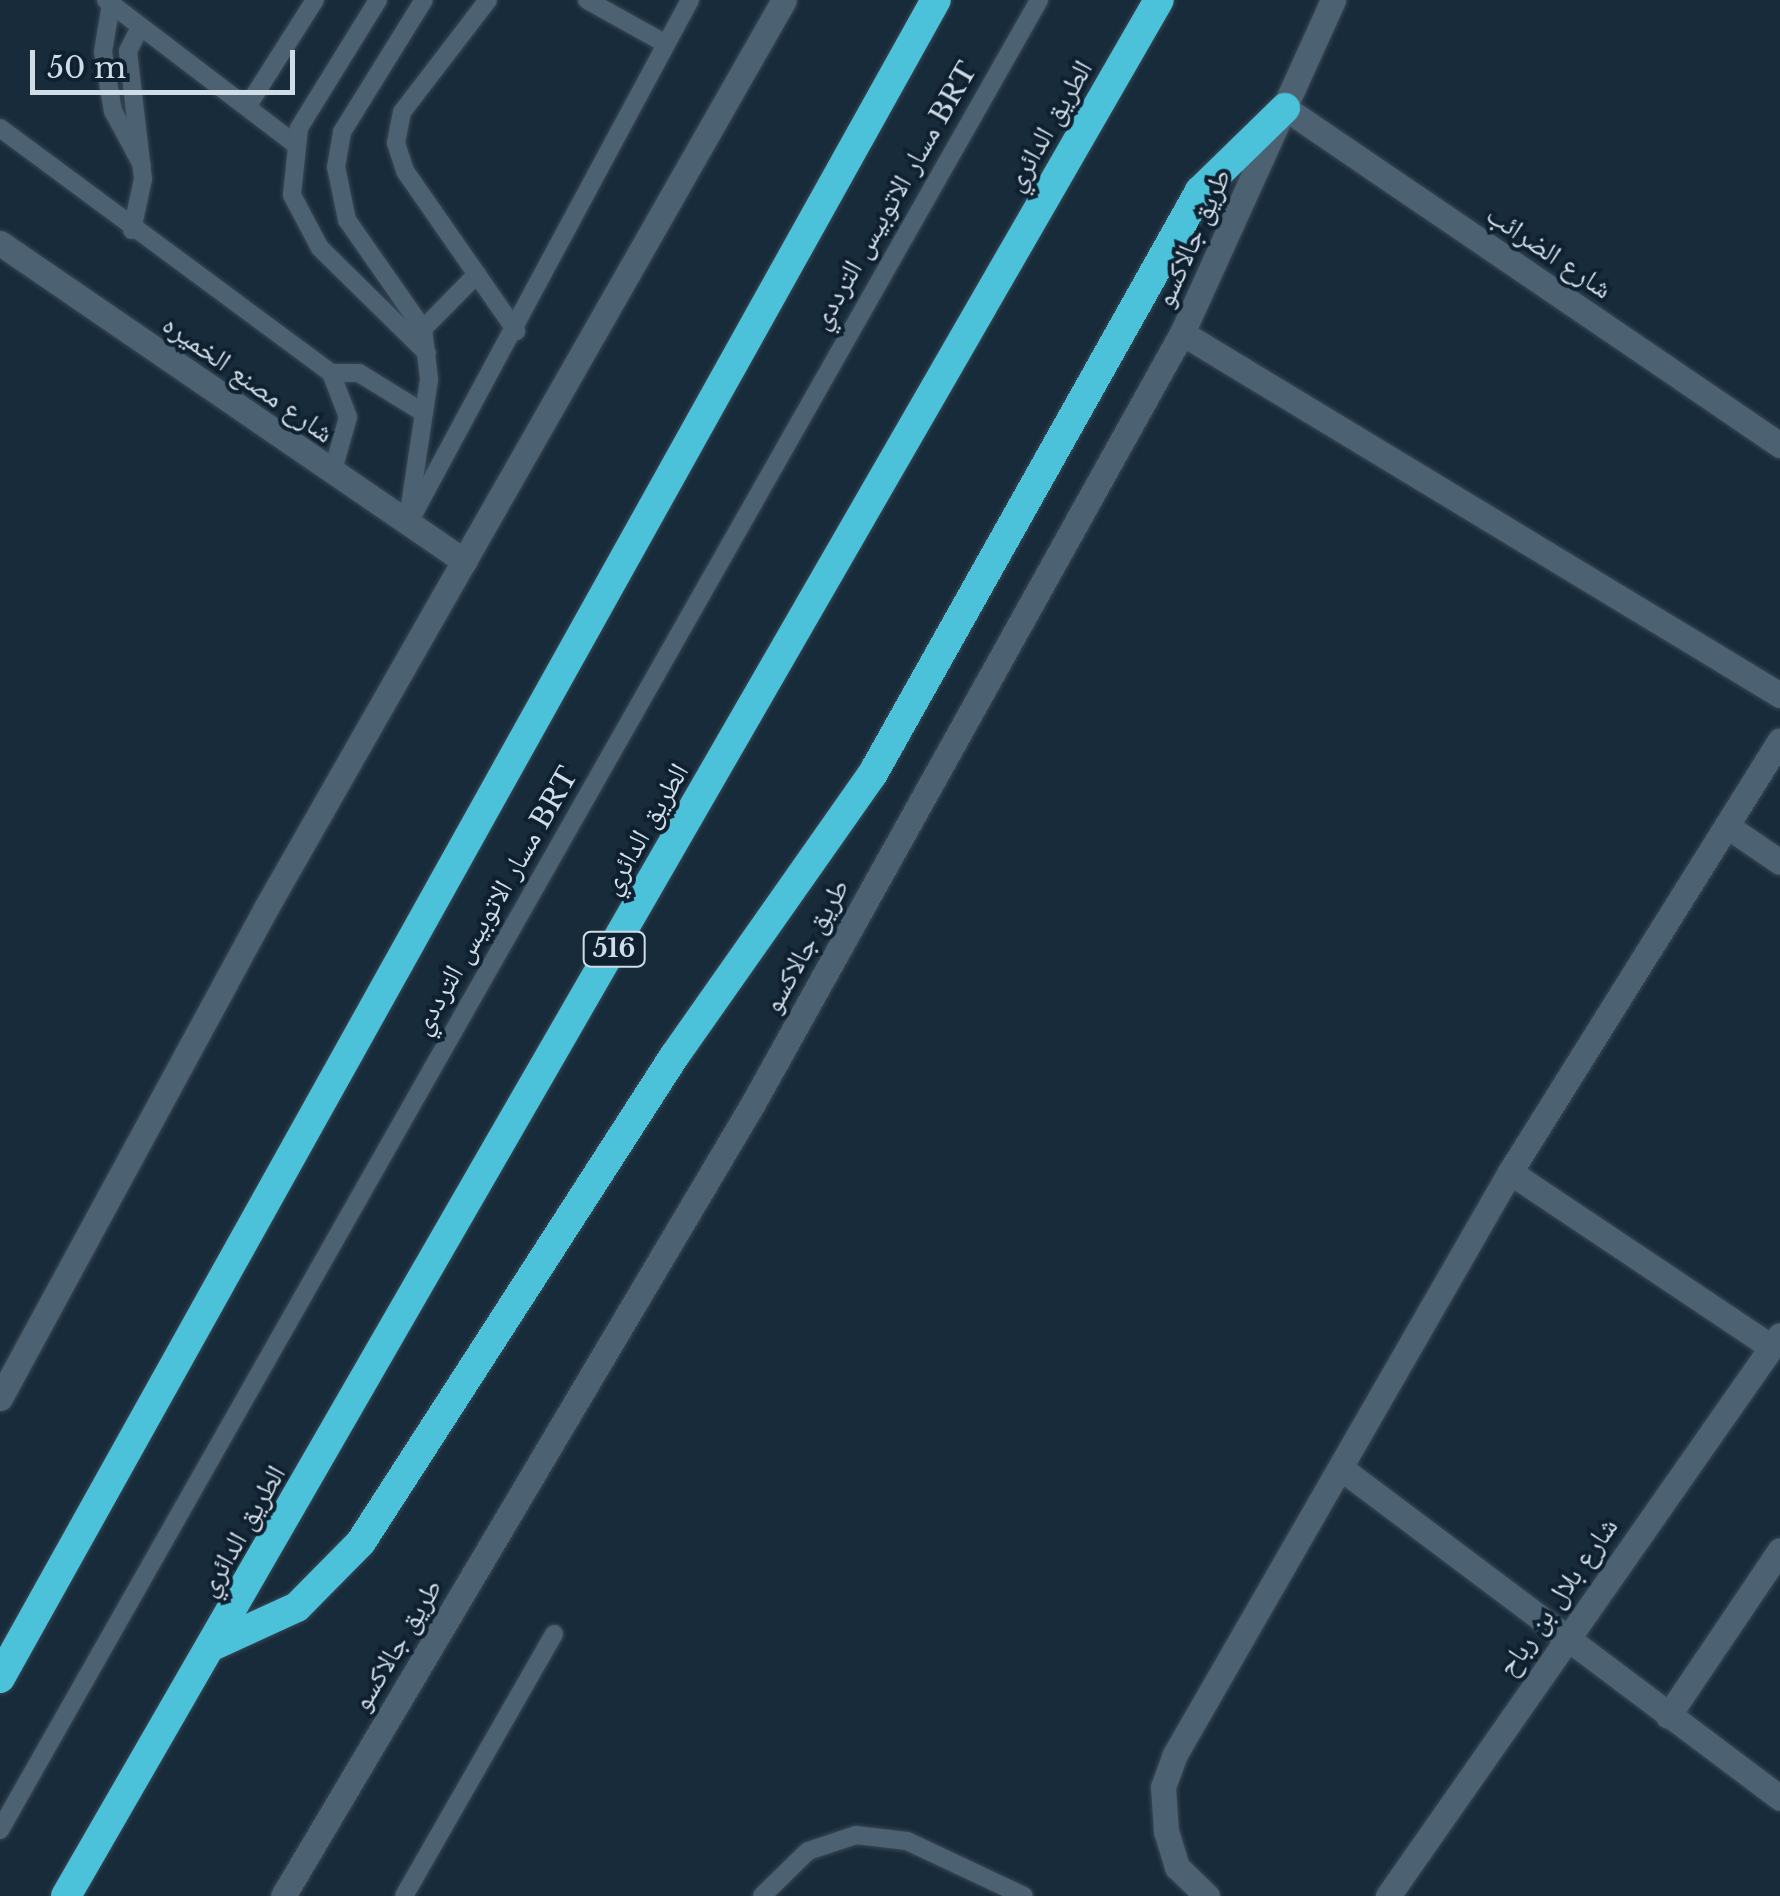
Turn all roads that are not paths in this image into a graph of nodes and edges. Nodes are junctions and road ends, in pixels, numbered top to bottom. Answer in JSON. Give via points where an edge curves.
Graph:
{"nodes":[{"id":1,"x":315,"y":0,"type":"edge"},
{"id":2,"x":378,"y":0,"type":"edge"},
{"id":3,"x":424,"y":0,"type":"edge"},
{"id":4,"x":488,"y":0,"type":"edge"},
{"id":5,"x":587,"y":0,"type":"edge"},
{"id":6,"x":690,"y":0,"type":"edge"},
{"id":7,"x":784,"y":0,"type":"edge"},
{"id":8,"x":936,"y":0,"type":"edge"},
{"id":9,"x":1039,"y":0,"type":"edge"},
{"id":10,"x":1159,"y":0,"type":"edge"},
{"id":11,"x":1333,"y":0,"type":"edge"},
{"id":12,"x":108,"y":2,"type":"edge"},
{"id":13,"x":140,"y":27,"type":"junction"},
{"id":14,"x":666,"y":44,"type":"junction"},
{"id":15,"x":247,"y":107,"type":"junction"},
{"id":16,"x":1284,"y":108,"type":"junction"},
{"id":17,"x":0,"y":128,"type":"edge"},
{"id":18,"x":294,"y":143,"type":"junction"},
{"id":19,"x":143,"y":166,"type":"junction"},
{"id":20,"x":132,"y":230,"type":"junction"},
{"id":21,"x":0,"y":243,"type":"edge"},
{"id":22,"x":477,"y":274,"type":"junction"},
{"id":23,"x":423,"y":329,"type":"junction"},
{"id":24,"x":516,"y":331,"type":"junction"},
{"id":25,"x":1182,"y":334,"type":"junction"},
{"id":26,"x":428,"y":354,"type":"junction"},
{"id":27,"x":331,"y":374,"type":"junction"},
{"id":28,"x":424,"y":412,"type":"junction"},
{"id":29,"x":1780,"y":445,"type":"edge"},
{"id":30,"x":332,"y":474,"type":"junction"},
{"id":31,"x":407,"y":526,"type":"junction"},
{"id":32,"x":464,"y":561,"type":"junction"},
{"id":33,"x":1780,"y":695,"type":"edge"},
{"id":34,"x":1780,"y":740,"type":"edge"},
{"id":35,"x":1727,"y":826,"type":"junction"},
{"id":36,"x":1780,"y":862,"type":"edge"},
{"id":37,"x":1510,"y":1172,"type":"junction"},
{"id":38,"x":1776,"y":1341,"type":"edge"},
{"id":39,"x":0,"y":1398,"type":"edge"},
{"id":40,"x":1342,"y":1469,"type":"junction"},
{"id":41,"x":1780,"y":1550,"type":"edge"},
{"id":42,"x":554,"y":1634,"type":"dead end"},
{"id":43,"x":1563,"y":1640,"type":"junction"},
{"id":44,"x":214,"y":1645,"type":"junction"},
{"id":45,"x":0,"y":1678,"type":"edge"},
{"id":46,"x":1668,"y":1716,"type":"junction"},
{"id":47,"x":1780,"y":1798,"type":"edge"},
{"id":48,"x":0,"y":1830,"type":"edge"},
{"id":49,"x":66,"y":1896,"type":"edge"},
{"id":50,"x":283,"y":1896,"type":"edge"},
{"id":51,"x":404,"y":1896,"type":"edge"},
{"id":52,"x":762,"y":1896,"type":"edge"},
{"id":53,"x":1024,"y":1896,"type":"edge"},
{"id":54,"x":1207,"y":1896,"type":"edge"},
{"id":55,"x":1388,"y":1896,"type":"edge"}],
"edges":[{"from":1,"to":15,"type":"lane"},
{"from":2,"to":18,"type":"lane"},
{"from":3,"to":23,"type":"lane","via":[[342,132],[336,167],[347,220]]},
{"from":4,"to":22,"type":"lane","via":[[396,127],[404,171]]},
{"from":5,"to":14,"type":"lane"},
{"from":6,"to":14,"type":"lane"},
{"from":7,"to":32,"type":"street"},
{"from":8,"to":45,"type":"highway"},
{"from":9,"to":48,"type":"lane","name":"مسار الاتوبيس الترددي BRT"},
{"from":10,"to":44,"type":"highway","name":"الطريق الدائري","number":"516"},
{"from":11,"to":16,"type":"street","name":"طريق جالاكسو"},
{"from":12,"to":13,"type":"lane"},
{"from":12,"to":19,"type":"lane","via":[[103,52],[113,111]]},
{"from":13,"to":15,"type":"lane"},
{"from":13,"to":19,"type":"lane","via":[[128,64]]},
{"from":14,"to":24,"type":"lane"},
{"from":15,"to":18,"type":"lane"},
{"from":16,"to":25,"type":"street","name":"طريق جالاكسو"},
{"from":16,"to":29,"type":"street","name":"شارع الضرائب"},
{"from":16,"to":44,"type":"highway","via":[[1200,191],[872,775],[675,1054],[361,1542],[296,1607]]},
{"from":17,"to":20,"type":"lane"},
{"from":18,"to":26,"type":"lane","via":[[292,195],[308,232]]},
{"from":19,"to":20,"type":"lane"},
{"from":20,"to":27,"type":"lane"},
{"from":21,"to":30,"type":"street","name":"شارع مصنع الخميره"},
{"from":22,"to":23,"type":"lane"},
{"from":22,"to":24,"type":"lane"},
{"from":23,"to":26,"type":"lane"},
{"from":24,"to":31,"type":"lane"},
{"from":25,"to":33,"type":"street"},
{"from":25,"to":50,"type":"street","name":"طريق جالاكسو","via":[[751,1107]]},
{"from":26,"to":28,"type":"lane"},
{"from":27,"to":28,"type":"lane","via":[[358,373]]},
{"from":27,"to":30,"type":"lane","via":[[348,417]]},
{"from":28,"to":31,"type":"lane"},
{"from":30,"to":31,"type":"street","name":"شارع مصنع الخميره"},
{"from":31,"to":32,"type":"street","name":"شارع مصنع الخميره"},
{"from":32,"to":39,"type":"street"},
{"from":34,"to":35,"type":"street"},
{"from":35,"to":36,"type":"street"},
{"from":35,"to":37,"type":"street"},
{"from":37,"to":38,"type":"street"},
{"from":37,"to":40,"type":"street"},
{"from":38,"to":43,"type":"street","name":"شارع بلال بن رباح"},
{"from":40,"to":43,"type":"street"},
{"from":40,"to":54,"type":"street","via":[[1163,1787],[1177,1867]]},
{"from":41,"to":46,"type":"street"},
{"from":42,"to":51,"type":"lane"},
{"from":43,"to":46,"type":"street"},
{"from":43,"to":55,"type":"street","name":"شارع بلال بن رباح"},
{"from":44,"to":49,"type":"highway","name":"الطريق الدائري","number":"516"},
{"from":46,"to":47,"type":"street"},
{"from":52,"to":53,"type":"lane","via":[[808,1851],[856,1836],[907,1841]]}]}
